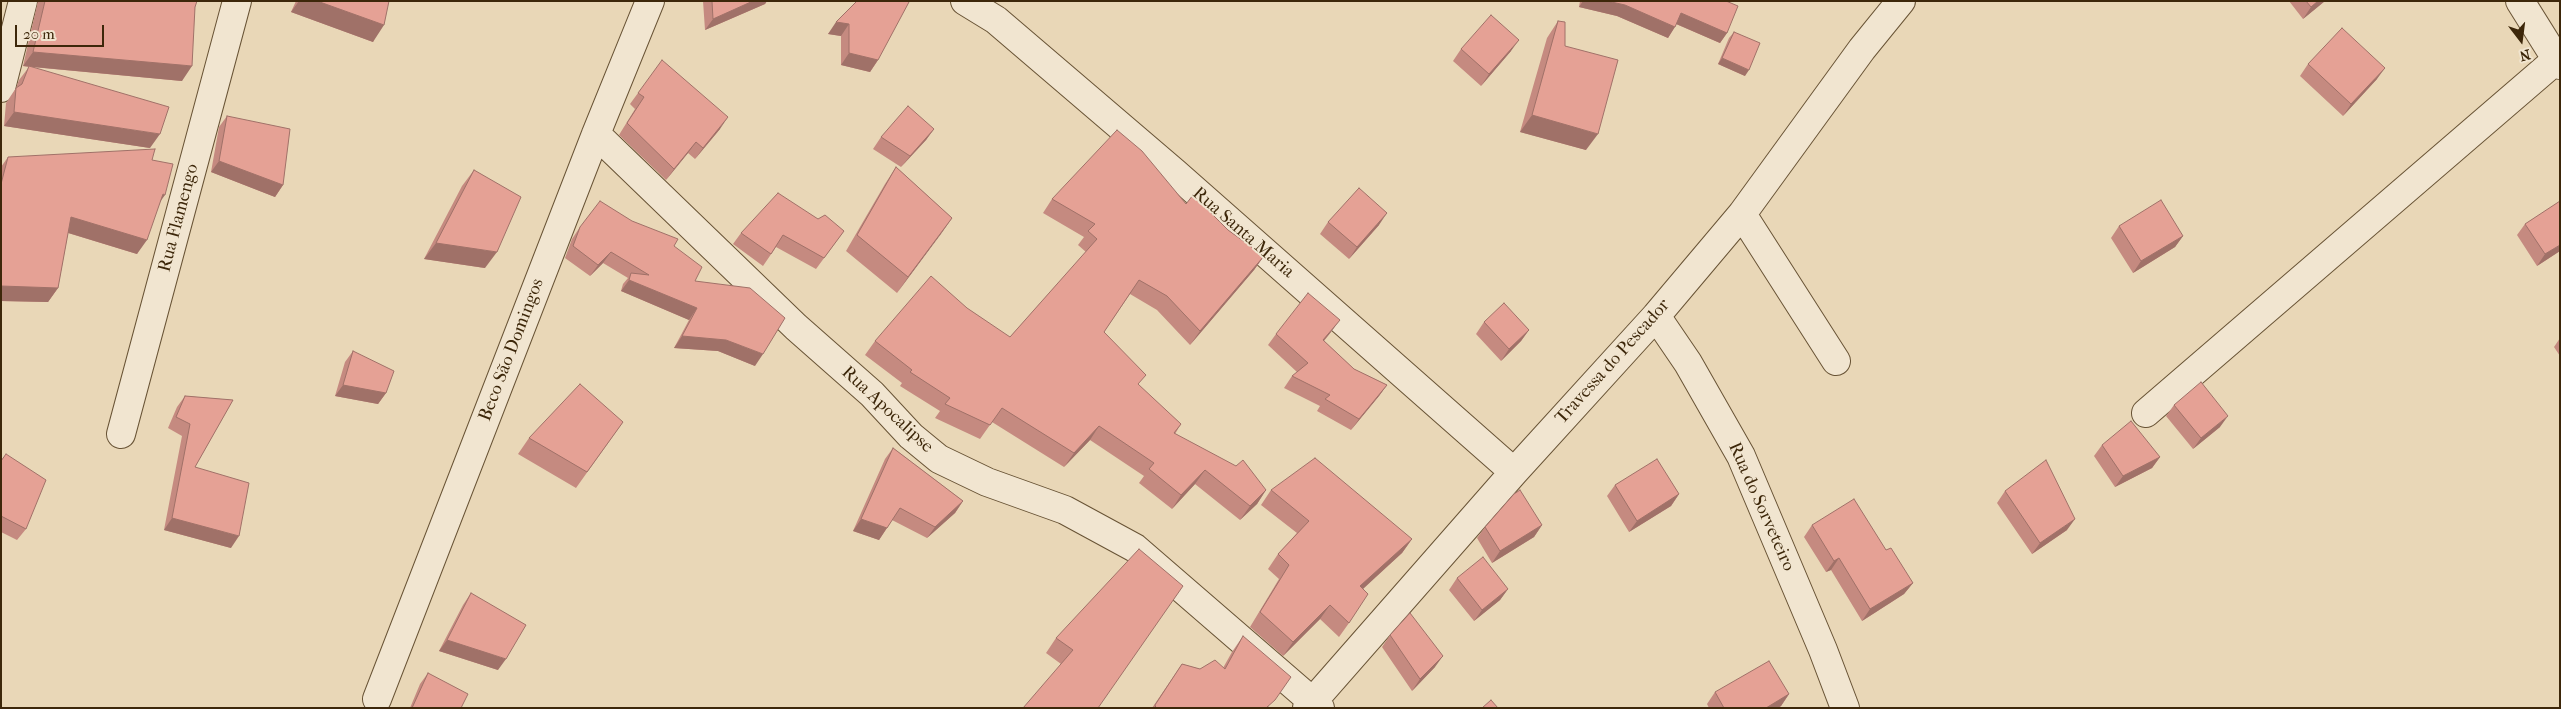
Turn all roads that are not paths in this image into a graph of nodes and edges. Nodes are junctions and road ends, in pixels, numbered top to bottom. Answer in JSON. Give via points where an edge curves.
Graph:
{"nodes":[{"id":1,"x":23,"y":1,"type":"edge"},
{"id":2,"x":237,"y":1,"type":"edge"},
{"id":3,"x":650,"y":1,"type":"edge"},
{"id":4,"x":966,"y":1,"type":"edge"},
{"id":5,"x":1901,"y":1,"type":"edge"},
{"id":6,"x":2520,"y":1,"type":"edge"},
{"id":7,"x":2558,"y":62,"type":"edge"},
{"id":8,"x":1,"y":88,"type":"edge"},
{"id":9,"x":596,"y":134,"type":"junction"},
{"id":10,"x":1742,"y":214,"type":"junction"},
{"id":11,"x":1656,"y":316,"type":"junction"},
{"id":12,"x":1836,"y":361,"type":"dead end"},
{"id":13,"x":2146,"y":413,"type":"dead end"},
{"id":14,"x":121,"y":434,"type":"dead end"},
{"id":15,"x":1514,"y":472,"type":"junction"},
{"id":16,"x":377,"y":699,"type":"dead end"},
{"id":17,"x":1313,"y":705,"type":"edge"},
{"id":18,"x":1845,"y":708,"type":"edge"}],
"edges":[{"from":1,"to":8,"type":"street"},
{"from":2,"to":14,"type":"street","name":"Rua Flamengo"},
{"from":3,"to":9,"type":"street","name":"Beco São Domingos"},
{"from":4,"to":15,"type":"street","name":"Rua Santa Maria","via":[[996,20]]},
{"from":5,"to":10,"type":"street","name":"Travessa do Pescador","via":[[1862,49]]},
{"from":6,"to":7,"type":"street"},
{"from":7,"to":13,"type":"street"},
{"from":9,"to":16,"type":"street","name":"Beco São Domingos"},
{"from":9,"to":17,"type":"street","name":"Rua Apocalipse","via":[[796,327],[872,394],[911,436],[939,459],[987,482],[1065,510],[1135,548]]},
{"from":10,"to":11,"type":"street","name":"Travessa do Pescador"},
{"from":10,"to":12,"type":"street"},
{"from":11,"to":15,"type":"street","name":"Travessa do Pescador"},
{"from":11,"to":18,"type":"street","name":"Rua do Sorveteiro","via":[[1688,363],[1741,456]]},
{"from":15,"to":17,"type":"street","name":"Travessa do Pescador"}]}
